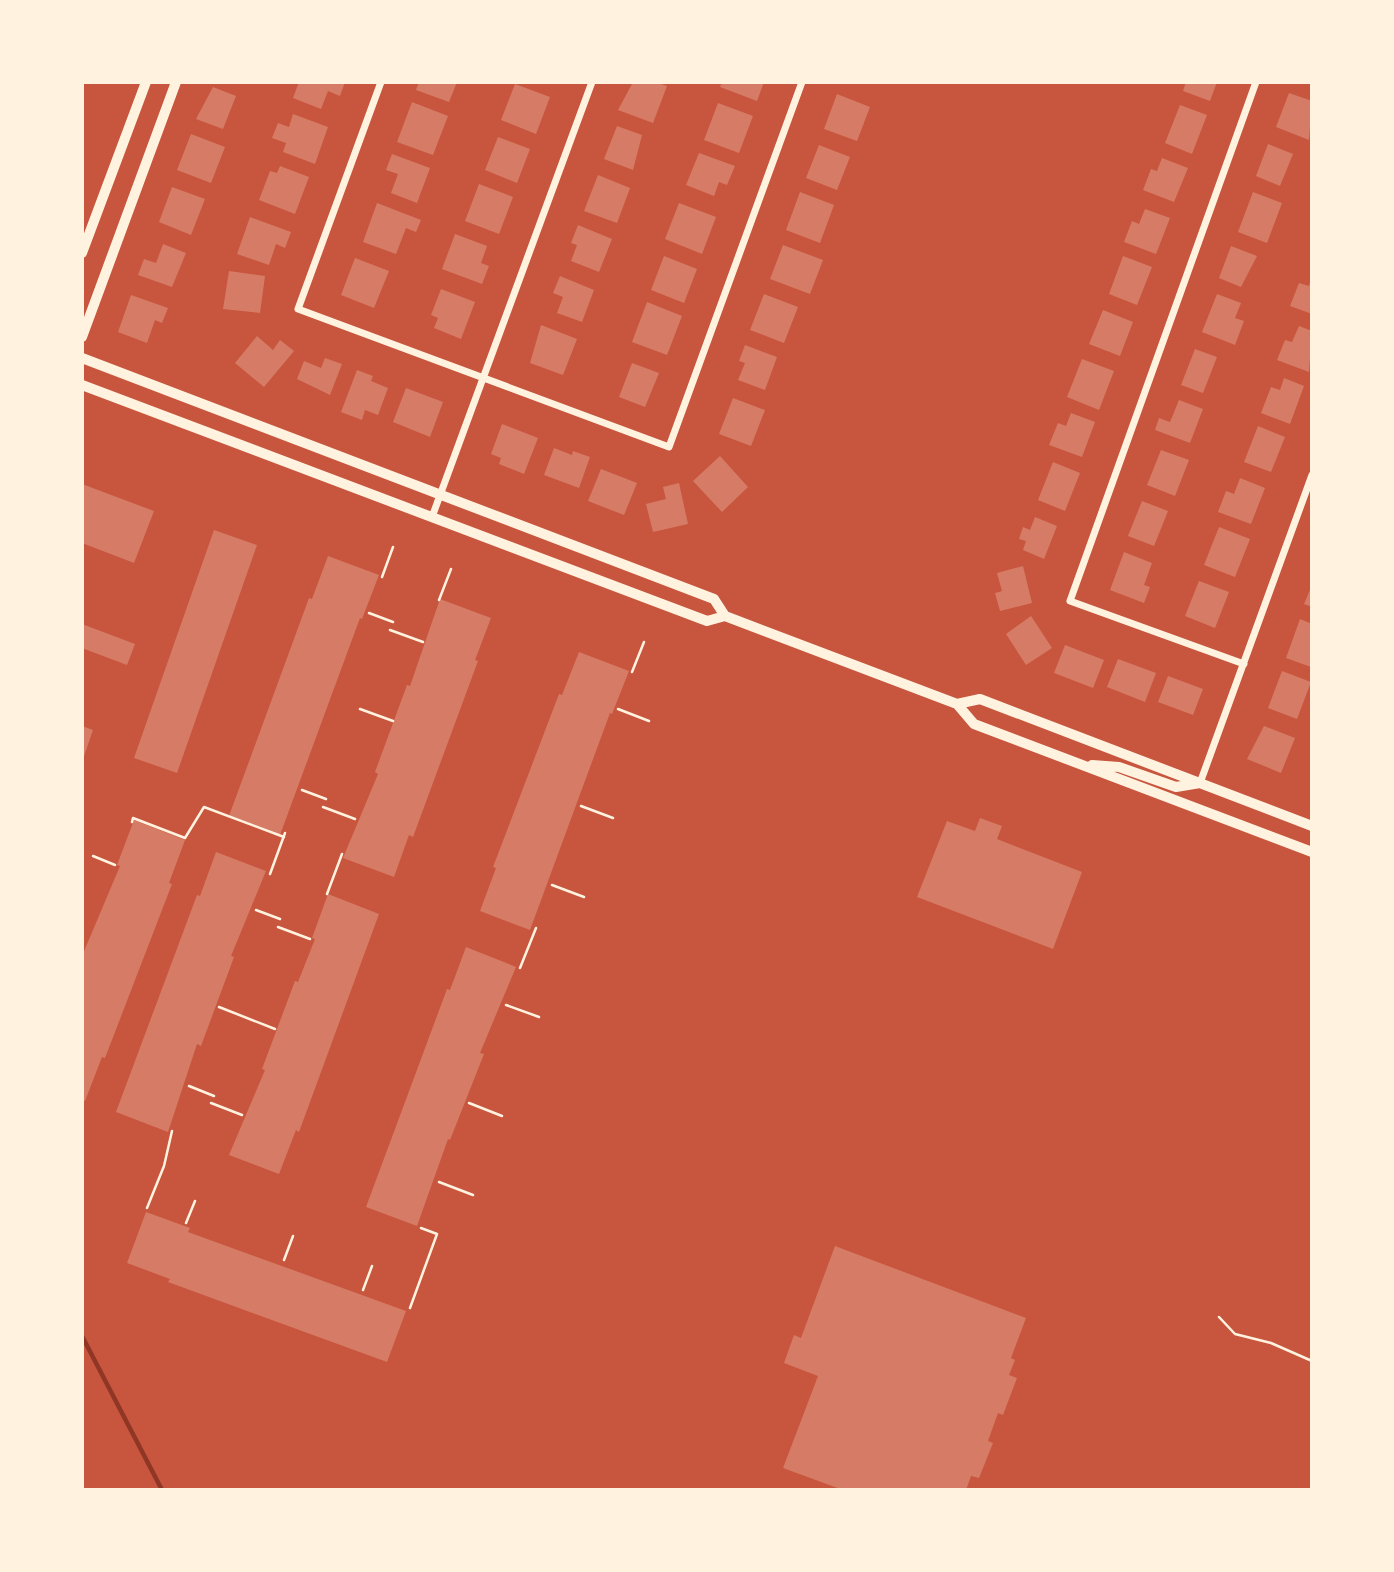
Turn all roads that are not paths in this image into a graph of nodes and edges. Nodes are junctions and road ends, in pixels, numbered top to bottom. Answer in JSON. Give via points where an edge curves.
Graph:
{"nodes":[{"id":1,"x":146,"y":82,"type":"edge"},
{"id":2,"x":381,"y":82,"type":"edge"},
{"id":3,"x":592,"y":82,"type":"edge"},
{"id":4,"x":802,"y":82,"type":"edge"},
{"id":5,"x":1256,"y":82,"type":"edge"},
{"id":6,"x":172,"y":83,"type":"edge"},
{"id":7,"x":82,"y":253,"type":"edge"},
{"id":8,"x":82,"y":337,"type":"edge"},
{"id":9,"x":82,"y":358,"type":"edge"},
{"id":10,"x":483,"y":378,"type":"junction"},
{"id":11,"x":82,"y":385,"type":"edge"},
{"id":12,"x":1312,"y":475,"type":"edge"},
{"id":13,"x":441,"y":494,"type":"junction"},
{"id":14,"x":432,"y":517,"type":"junction"},
{"id":15,"x":725,"y":616,"type":"junction"},
{"id":16,"x":1244,"y":664,"type":"junction"},
{"id":17,"x":957,"y":704,"type":"junction"},
{"id":18,"x":1079,"y":764,"type":"junction"},
{"id":19,"x":1200,"y":783,"type":"junction"},
{"id":20,"x":1312,"y":826,"type":"edge"},
{"id":21,"x":1312,"y":852,"type":"edge"}],
"edges":[{"from":1,"to":7,"type":"street"},
{"from":2,"to":10,"type":"street","via":[[298,309]]},
{"from":3,"to":10,"type":"street"},
{"from":4,"to":10,"type":"street","via":[[669,447]]},
{"from":5,"to":16,"type":"street","via":[[1070,601]]},
{"from":6,"to":8,"type":"street"},
{"from":9,"to":13,"type":"main road"},
{"from":10,"to":13,"type":"street"},
{"from":11,"to":14,"type":"main road"},
{"from":12,"to":16,"type":"street"},
{"from":13,"to":14,"type":"street"},
{"from":13,"to":15,"type":"main road","via":[[714,599]]},
{"from":14,"to":15,"type":"main road","via":[[707,621]]},
{"from":15,"to":17,"type":"main road"},
{"from":16,"to":19,"type":"street"},
{"from":17,"to":18,"type":"main road","via":[[974,724]]},
{"from":17,"to":19,"type":"main road","via":[[980,699]]},
{"from":18,"to":19,"type":"main road","via":[[1119,767],[1176,787]]},
{"from":18,"to":21,"type":"main road"},
{"from":19,"to":20,"type":"main road"}]}
